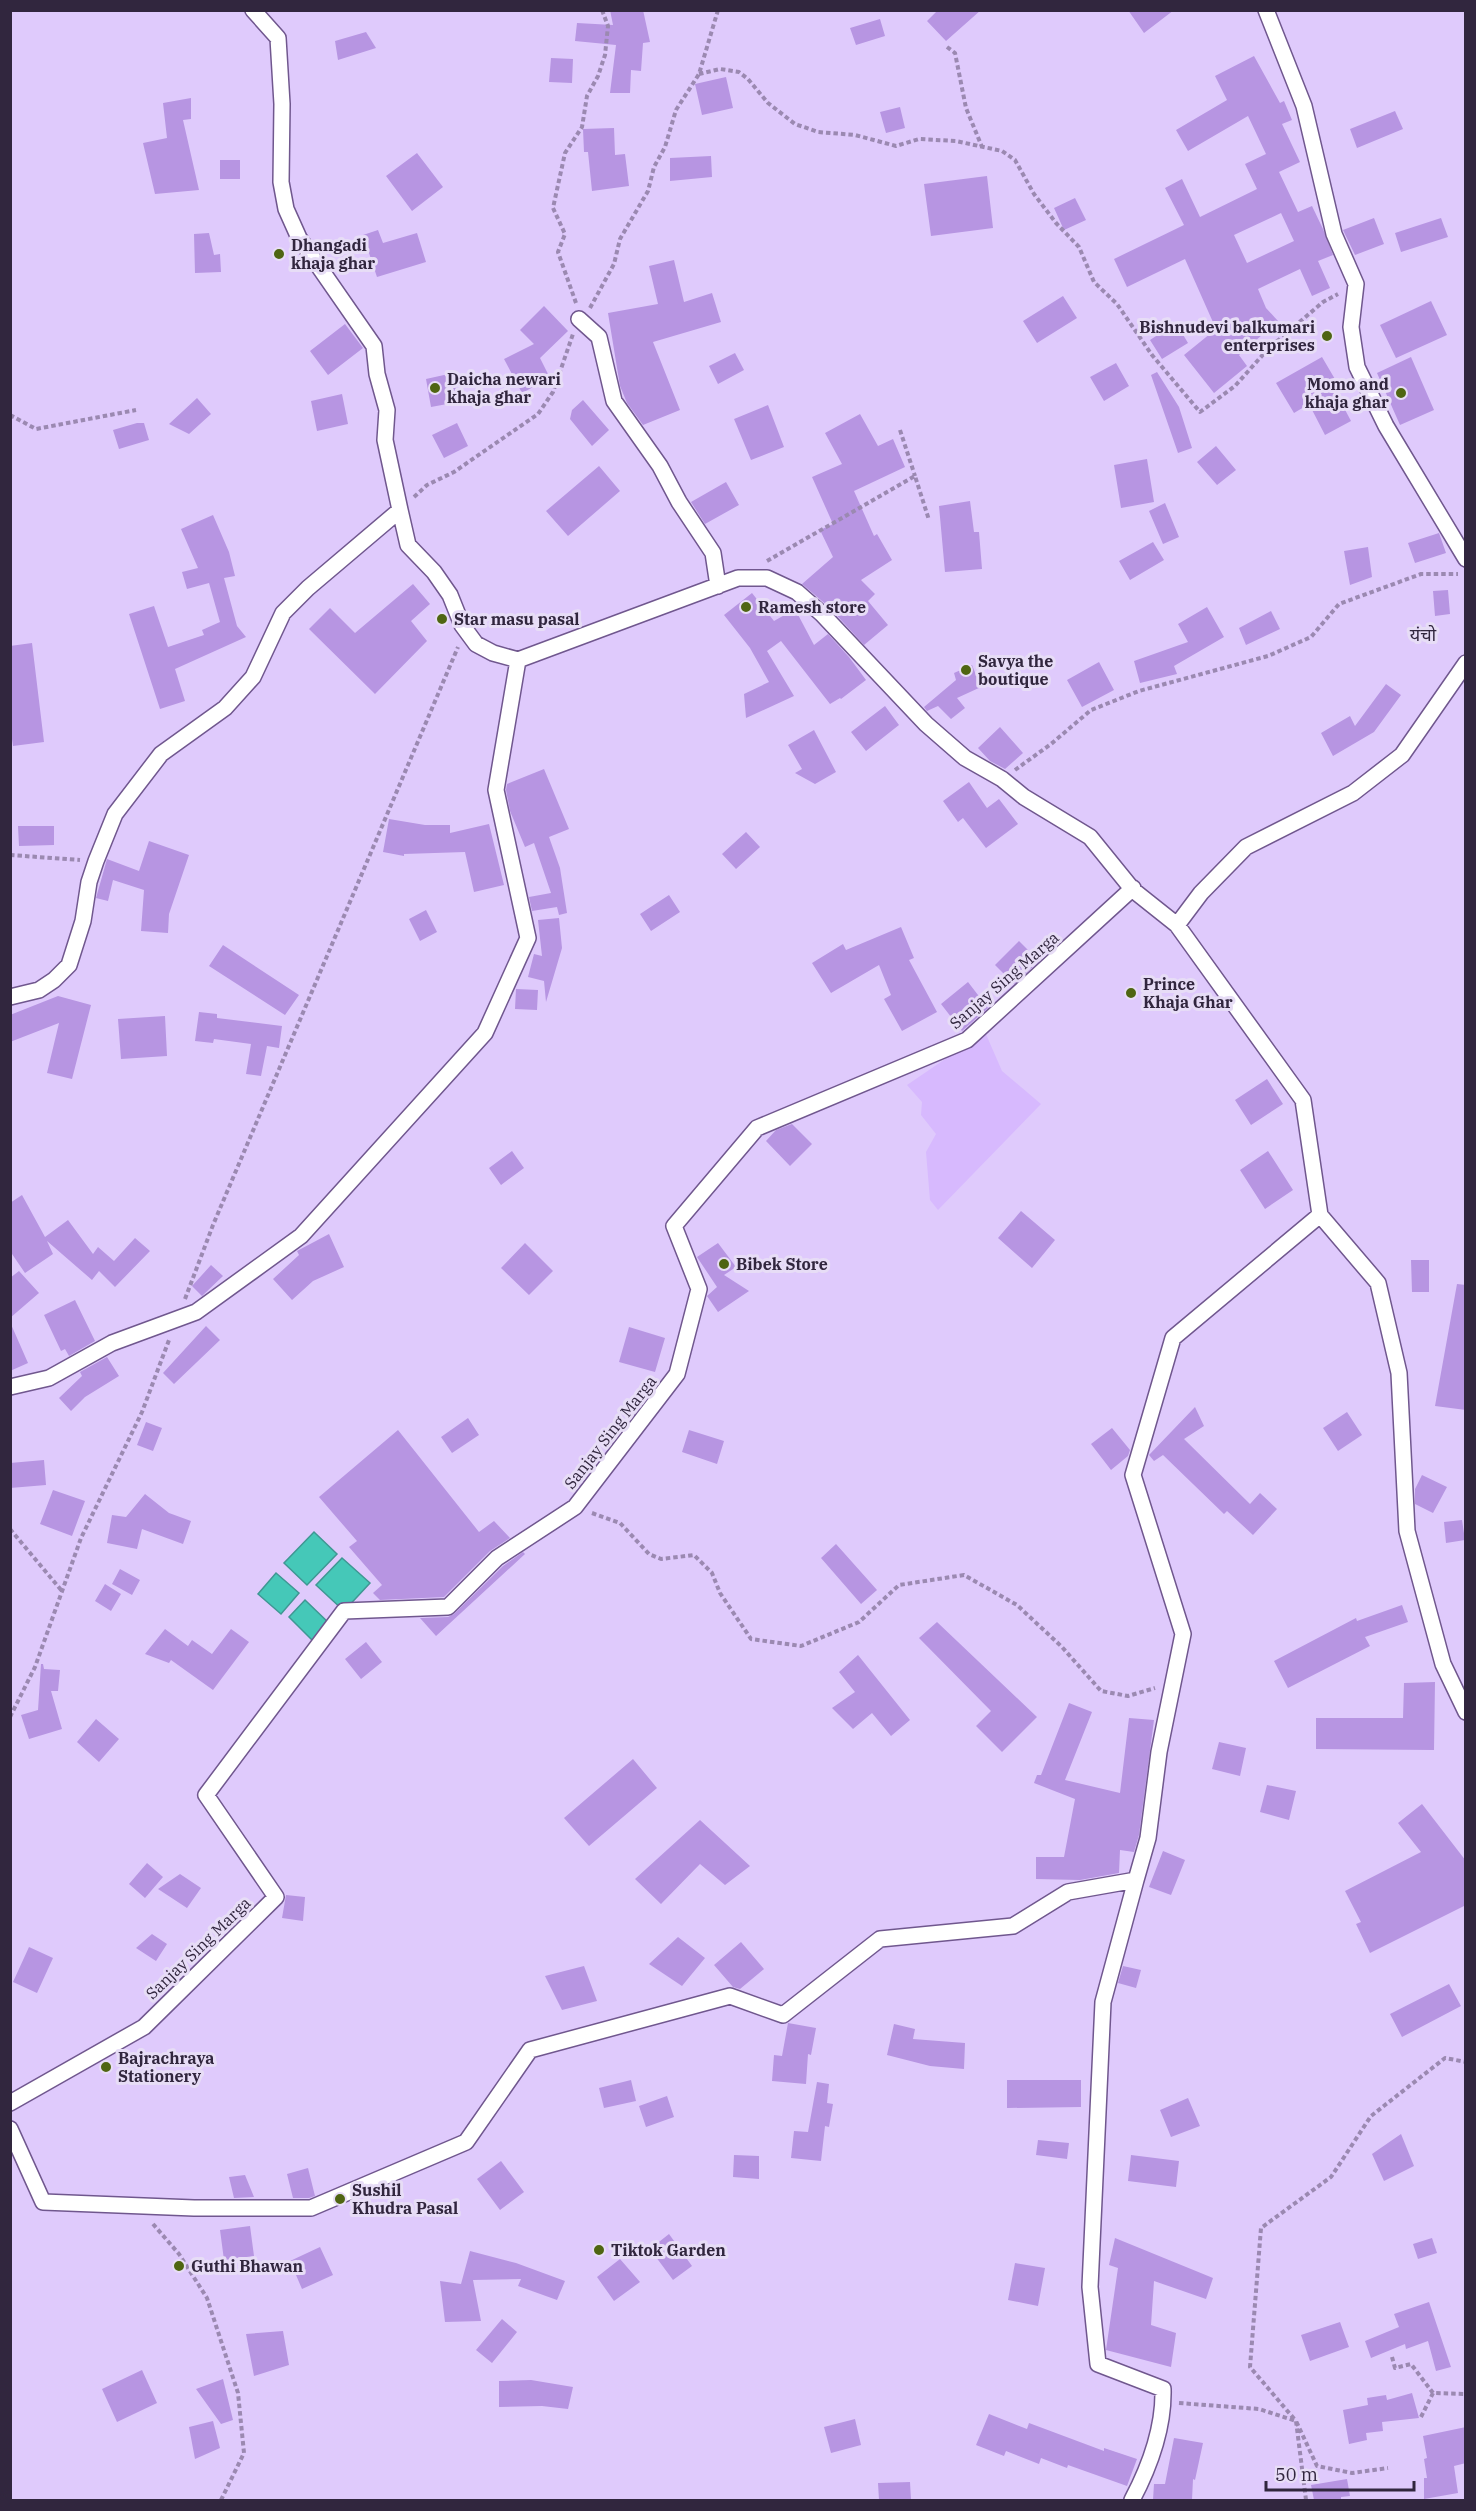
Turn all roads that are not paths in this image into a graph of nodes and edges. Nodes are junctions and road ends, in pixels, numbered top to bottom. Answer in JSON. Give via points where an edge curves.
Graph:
{"nodes":[{"id":1,"x":253,"y":10,"type":"edge"},
{"id":2,"x":1266,"y":10,"type":"edge"},
{"id":3,"x":579,"y":319,"type":"road end"},
{"id":4,"x":400,"y":510,"type":"junction"},
{"id":5,"x":1466,"y":559,"type":"edge"},
{"id":6,"x":718,"y":586,"type":"junction"},
{"id":7,"x":518,"y":660,"type":"junction"},
{"id":8,"x":1466,"y":663,"type":"edge"},
{"id":9,"x":1133,"y":888,"type":"junction"},
{"id":10,"x":1177,"y":925,"type":"junction"},
{"id":11,"x":10,"y":997,"type":"edge"},
{"id":12,"x":1320,"y":1215,"type":"junction"},
{"id":13,"x":10,"y":1387,"type":"edge"},
{"id":14,"x":1466,"y":1712,"type":"edge"},
{"id":15,"x":1136,"y":1880,"type":"junction"},
{"id":16,"x":10,"y":2103,"type":"edge"},
{"id":17,"x":10,"y":2129,"type":"edge"},
{"id":18,"x":1132,"y":2500,"type":"edge"}],
"edges":[{"from":1,"to":4,"type":"street","via":[[278,38],[281,182],[286,209],[299,238],[374,346],[387,410],[385,440]]},
{"from":2,"to":5,"type":"street","via":[[1304,106],[1334,234],[1356,284],[1351,327],[1357,367],[1386,426]]},
{"from":3,"to":6,"type":"street","via":[[599,337],[614,401],[660,466],[713,553]]},
{"from":4,"to":7,"type":"street","via":[[408,545],[450,595],[465,630],[476,644]]},
{"from":4,"to":11,"type":"street","via":[[284,613],[253,677],[225,708],[161,754],[115,814],[89,882],[83,921],[69,965],[39,990]]},
{"from":6,"to":7,"type":"street"},
{"from":6,"to":9,"type":"street","via":[[738,578],[767,578],[797,592],[964,758],[1090,837]]},
{"from":7,"to":13,"type":"street","via":[[496,790],[528,938],[485,1033],[301,1236],[196,1312],[112,1343],[49,1378]]},
{"from":8,"to":10,"type":"street","via":[[1402,754],[1353,793],[1246,847],[1201,893]]},
{"from":9,"to":10,"type":"street"},
{"from":9,"to":16,"type":"street","name":"Sanjay Sing Marga","via":[[967,1040],[757,1128],[674,1226],[699,1289],[677,1374],[575,1507],[497,1558],[448,1607],[344,1611],[206,1795],[276,1897],[144,2027]]},
{"from":10,"to":12,"type":"street","via":[[1303,1100]]},
{"from":12,"to":14,"type":"street","via":[[1378,1283],[1399,1373],[1407,1531],[1443,1664]]},
{"from":12,"to":15,"type":"street","via":[[1173,1338],[1133,1475],[1183,1634],[1159,1752],[1148,1838]]},
{"from":15,"to":17,"type":"street","via":[[1068,1892],[1013,1926],[880,1939],[783,2015],[730,1996],[530,2050],[466,2142],[311,2208],[43,2202]]},
{"from":15,"to":18,"type":"street","via":[[1103,2002],[1090,2287],[1098,2364],[1163,2389],[1163,2410],[1149,2469]]}]}
